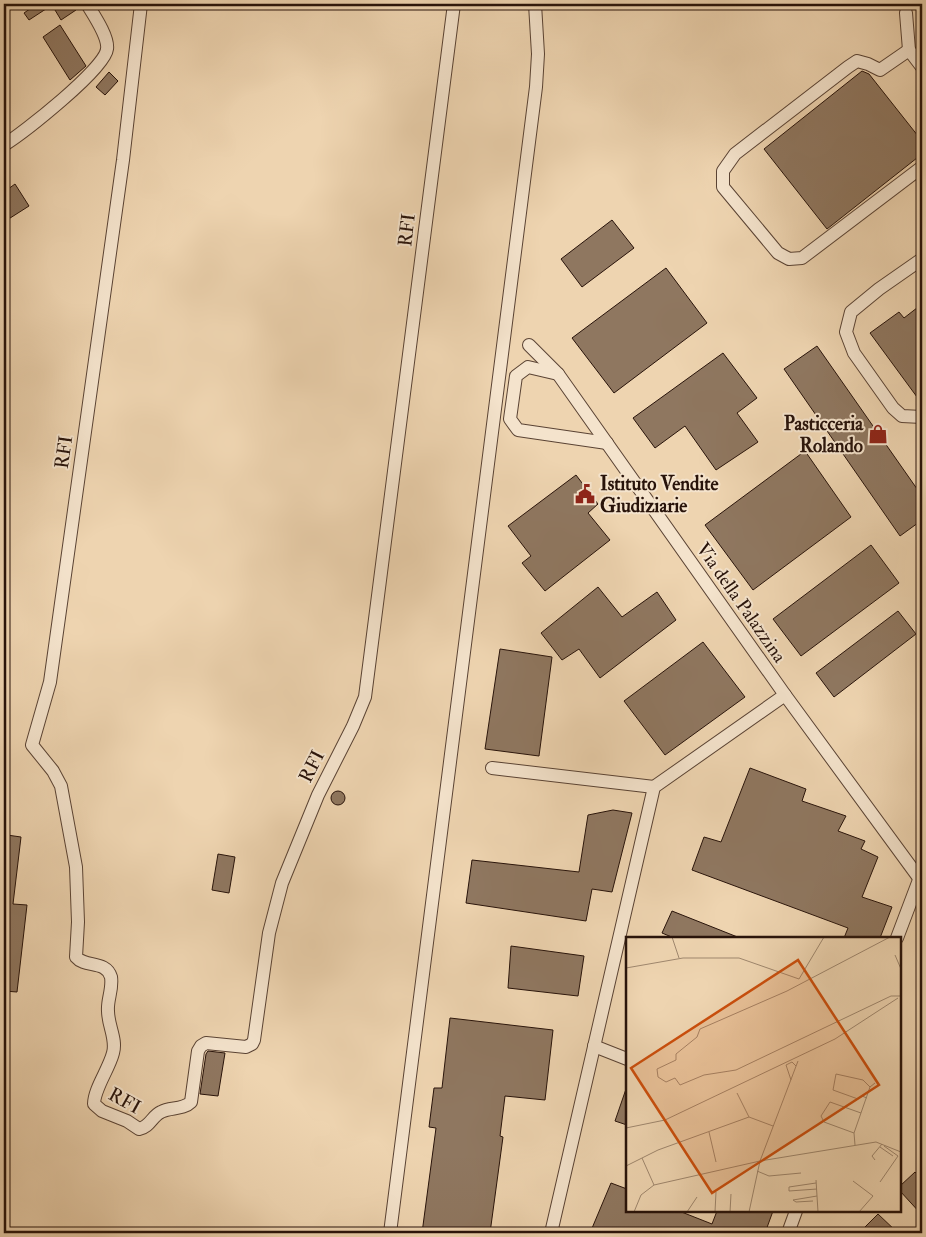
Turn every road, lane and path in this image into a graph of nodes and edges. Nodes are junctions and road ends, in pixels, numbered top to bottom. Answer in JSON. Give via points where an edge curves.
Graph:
{"nodes":[{"id":1,"x":87,"y":4,"type":"edge"},
{"id":2,"x":141,"y":4,"type":"edge"},
{"id":3,"x":454,"y":4,"type":"edge"},
{"id":4,"x":535,"y":4,"type":"edge"},
{"id":5,"x":906,"y":14,"type":"dead end"},
{"id":6,"x":909,"y":50,"type":"junction"},
{"id":7,"x":922,"y":66,"type":"edge"},
{"id":8,"x":4,"y":145,"type":"edge"},
{"id":9,"x":922,"y":167,"type":"edge"},
{"id":10,"x":922,"y":259,"type":"edge"},
{"id":11,"x":529,"y":345,"type":"dead end"},
{"id":12,"x":558,"y":374,"type":"junction"},
{"id":13,"x":922,"y":417,"type":"edge"},
{"id":14,"x":607,"y":443,"type":"junction"},
{"id":15,"x":784,"y":695,"type":"junction"},
{"id":16,"x":492,"y":768,"type":"dead end"},
{"id":17,"x":654,"y":787,"type":"junction"},
{"id":18,"x":921,"y":878,"type":"edge"},
{"id":19,"x":897,"y":937,"type":"edge"},
{"id":20,"x":594,"y":1046,"type":"junction"},
{"id":21,"x":626,"y":1059,"type":"edge"},
{"id":22,"x":796,"y":1212,"type":"edge"},
{"id":23,"x":390,"y":1233,"type":"edge"},
{"id":24,"x":551,"y":1233,"type":"edge"},
{"id":25,"x":788,"y":1233,"type":"edge"}],
"edges":[{"from":1,"to":8,"type":"street","via":[[104,34],[108,48],[105,56],[97,68]]},
{"from":2,"to":3,"type":"street","name":"RFI","via":[[123,160],[50,682],[32,745],[60,781],[76,867],[76,957],[105,968],[111,977],[108,1008],[114,1049],[94,1104],[139,1129],[146,1127],[162,1111],[189,1105],[201,1046],[206,1043],[246,1047],[252,1044],[269,933],[282,883],[318,795],[365,697]]},
{"from":4,"to":23,"type":"street","via":[[537,80]]},
{"from":5,"to":6,"type":"street"},
{"from":6,"to":7,"type":"street"},
{"from":6,"to":9,"type":"street","via":[[880,70],[857,62],[848,67],[735,154],[723,171],[723,186],[778,253],[789,259],[802,258]]},
{"from":10,"to":13,"type":"street","via":[[851,312],[846,332],[854,353],[893,408],[902,416]]},
{"from":11,"to":12,"type":"street","name":"Via della Palazzina"},
{"from":12,"to":14,"type":"street","name":"Via della Palazzina"},
{"from":12,"to":14,"type":"street","via":[[528,367],[516,376],[510,419],[518,430]]},
{"from":14,"to":15,"type":"street","name":"Via della Palazzina"},
{"from":15,"to":17,"type":"street"},
{"from":15,"to":18,"type":"street","name":"Via della Palazzina"},
{"from":16,"to":17,"type":"street"},
{"from":17,"to":20,"type":"street"},
{"from":18,"to":19,"type":"street"},
{"from":20,"to":21,"type":"street"},
{"from":20,"to":24,"type":"street"},
{"from":22,"to":25,"type":"street"}]}
